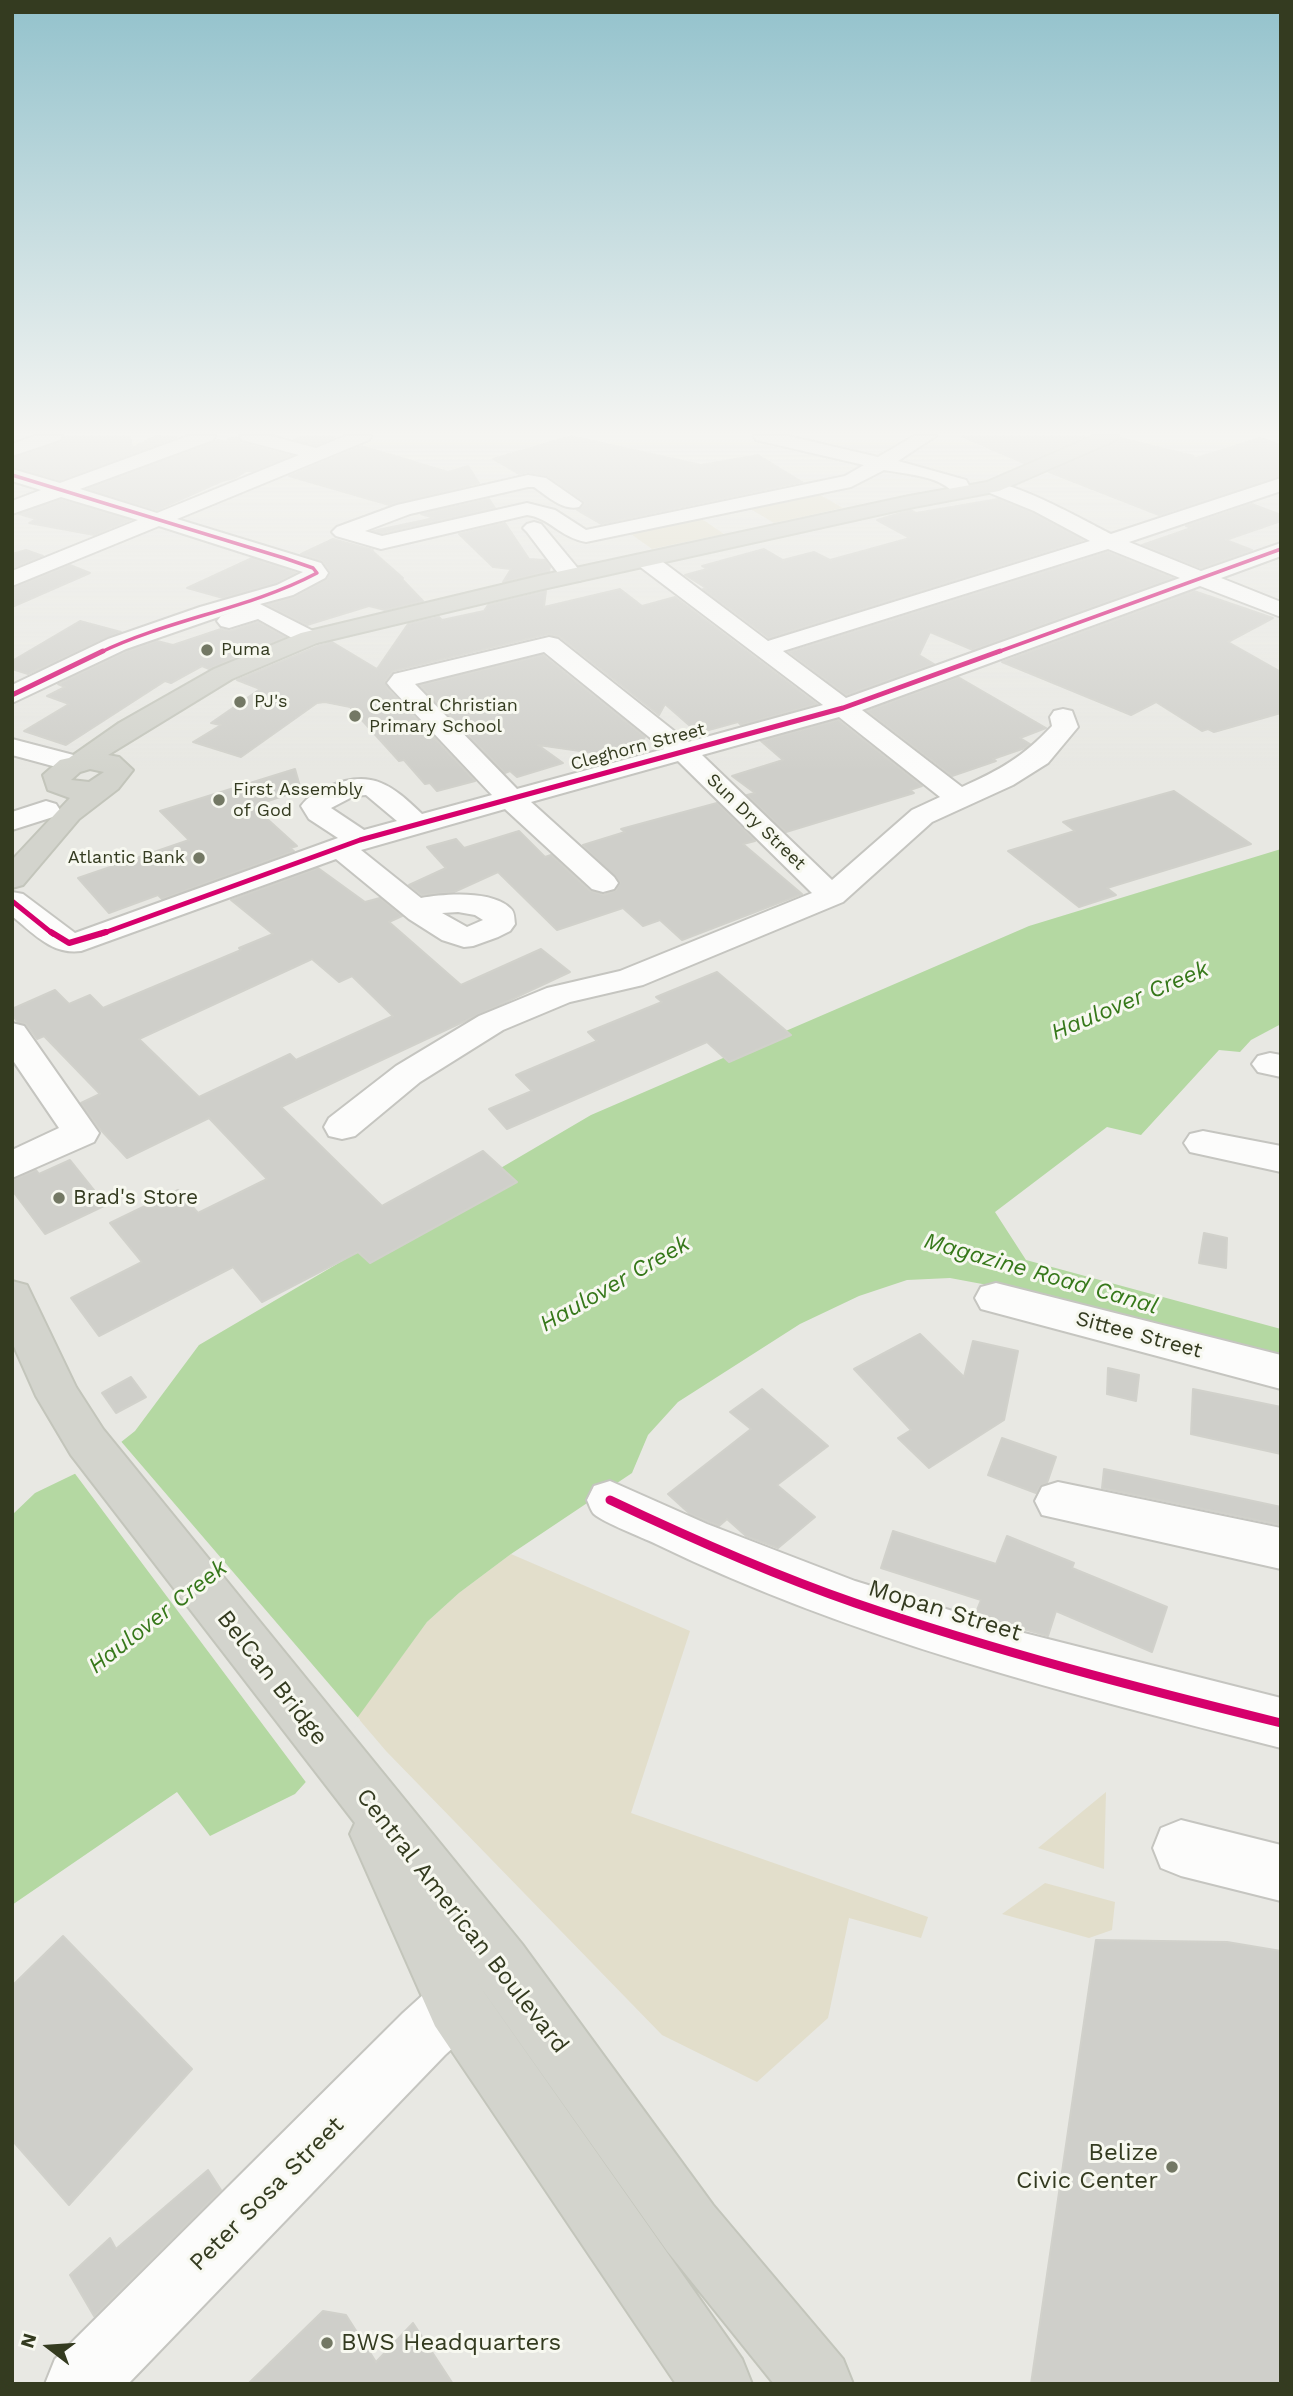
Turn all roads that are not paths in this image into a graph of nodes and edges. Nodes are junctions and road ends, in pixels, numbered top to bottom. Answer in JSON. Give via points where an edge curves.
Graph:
{"nodes":[{"id":1,"x":90,"y":548,"type":"edge"},
{"id":2,"x":250,"y":548,"type":"edge"},
{"id":3,"x":321,"y":548,"type":"edge"},
{"id":4,"x":550,"y":548,"type":"edge"},
{"id":5,"x":706,"y":548,"type":"edge"},
{"id":6,"x":1090,"y":548,"type":"edge"},
{"id":7,"x":1123,"y":548,"type":"edge"},
{"id":8,"x":1281,"y":549,"type":"edge"},
{"id":9,"x":315,"y":552,"type":"junction"},
{"id":10,"x":647,"y":561,"type":"junction"},
{"id":11,"x":572,"y":576,"type":"junction"},
{"id":12,"x":12,"y":579,"type":"edge"},
{"id":13,"x":1198,"y":579,"type":"junction"},
{"id":14,"x":1281,"y":610,"type":"edge"},
{"id":15,"x":208,"y":612,"type":"junction"},
{"id":16,"x":309,"y":638,"type":"junction"},
{"id":17,"x":766,"y":649,"type":"junction"},
{"id":18,"x":12,"y":695,"type":"edge"},
{"id":19,"x":187,"y":696,"type":"junction"},
{"id":20,"x":844,"y":708,"type":"junction"},
{"id":21,"x":1063,"y":717,"type":"dead end"},
{"id":22,"x":128,"y":729,"type":"junction"},
{"id":23,"x":12,"y":747,"type":"edge"},
{"id":24,"x":683,"y":751,"type":"junction"},
{"id":25,"x":42,"y":755,"type":"junction"},
{"id":26,"x":12,"y":764,"type":"edge"},
{"id":27,"x":67,"y":773,"type":"junction"},
{"id":28,"x":109,"y":779,"type":"junction"},
{"id":29,"x":510,"y":798,"type":"junction"},
{"id":30,"x":959,"y":799,"type":"junction"},
{"id":31,"x":46,"y":810,"type":"junction"},
{"id":32,"x":12,"y":821,"type":"edge"},
{"id":33,"x":416,"y":824,"type":"junction"},
{"id":34,"x":12,"y":844,"type":"edge"},
{"id":35,"x":350,"y":844,"type":"junction"},
{"id":36,"x":12,"y":879,"type":"edge"},
{"id":37,"x":603,"y":883,"type":"dead end"},
{"id":38,"x":832,"y":896,"type":"junction"},
{"id":39,"x":12,"y":901,"type":"edge"},
{"id":40,"x":417,"y":908,"type":"dead end"},
{"id":41,"x":12,"y":1033,"type":"edge"},
{"id":42,"x":342,"y":1127,"type":"dead end"},
{"id":43,"x":1203,"y":1143,"type":"dead end"},
{"id":44,"x":1281,"y":1159,"type":"edge"},
{"id":45,"x":12,"y":1165,"type":"edge"},
{"id":46,"x":12,"y":1296,"type":"edge"},
{"id":47,"x":996,"y":1298,"type":"dead end"},
{"id":48,"x":12,"y":1346,"type":"edge"},
{"id":49,"x":1281,"y":1372,"type":"edge"},
{"id":50,"x":58,"y":1396,"type":"junction"},
{"id":51,"x":610,"y":1500,"type":"dead end"},
{"id":52,"x":1058,"y":1501,"type":"dead end"},
{"id":53,"x":1281,"y":1549,"type":"edge"},
{"id":54,"x":1281,"y":1723,"type":"edge"},
{"id":55,"x":354,"y":1782,"type":"junction"},
{"id":56,"x":1181,"y":1848,"type":"dead end"},
{"id":57,"x":1281,"y":1873,"type":"edge"},
{"id":58,"x":456,"y":2005,"type":"junction"},
{"id":59,"x":80,"y":2384,"type":"edge"},
{"id":60,"x":717,"y":2384,"type":"edge"},
{"id":61,"x":818,"y":2384,"type":"edge"}],
"edges":[{"from":1,"to":12,"type":"street"},
{"from":2,"to":9,"type":"street","via":[[284,558]]},
{"from":3,"to":9,"type":"street"},
{"from":4,"to":11,"type":"street"},
{"from":5,"to":10,"type":"main road"},
{"from":6,"to":17,"type":"street"},
{"from":7,"to":13,"type":"street"},
{"from":8,"to":13,"type":"street","name":"Cleghorn Street"},
{"from":9,"to":15,"type":"street","via":[[317,573],[311,579]]},
{"from":10,"to":11,"type":"main road"},
{"from":10,"to":17,"type":"street"},
{"from":11,"to":16,"type":"main road"},
{"from":13,"to":14,"type":"street"},
{"from":13,"to":20,"type":"street","name":"Cleghorn Street"},
{"from":15,"to":16,"type":"street","via":[[225,622],[260,611]]},
{"from":15,"to":18,"type":"street","via":[[117,643]]},
{"from":16,"to":19,"type":"main road","via":[[234,669]]},
{"from":17,"to":20,"type":"street"},
{"from":19,"to":22,"type":"main road"},
{"from":19,"to":28,"type":"main road"},
{"from":20,"to":24,"type":"street","name":"Cleghorn Street"},
{"from":20,"to":30,"type":"street"},
{"from":21,"to":30,"type":"street","via":[[1065,727],[1038,757]]},
{"from":22,"to":25,"type":"main road","via":[[89,746]]},
{"from":22,"to":27,"type":"main road"},
{"from":23,"to":25,"type":"street"},
{"from":24,"to":29,"type":"street","name":"Cleghorn Street"},
{"from":24,"to":29,"type":"street","name":"Sun Dry Street","via":[[549,644],[400,683]]},
{"from":24,"to":38,"type":"street","name":"Sun Dry Street"},
{"from":25,"to":27,"type":"street"},
{"from":26,"to":27,"type":"street"},
{"from":27,"to":28,"type":"main road","via":[[100,761]]},
{"from":27,"to":31,"type":"main road"},
{"from":28,"to":36,"type":"main road","via":[[69,813]]},
{"from":29,"to":33,"type":"street","name":"Cleghorn Street"},
{"from":29,"to":37,"type":"street"},
{"from":30,"to":38,"type":"street","via":[[922,816]]},
{"from":31,"to":32,"type":"street"},
{"from":31,"to":34,"type":"main road"},
{"from":33,"to":35,"type":"street","name":"Cleghorn Street"},
{"from":33,"to":35,"type":"street","via":[[376,787],[367,785],[324,798],[315,806]]},
{"from":35,"to":39,"type":"street","name":"Cleghorn Street","via":[[82,941],[60,939]]},
{"from":35,"to":40,"type":"street"},
{"from":38,"to":42,"type":"street","via":[[631,978],[559,995],[491,1023],[408,1074]]},
{"from":41,"to":45,"type":"street","via":[[81,1133]]},
{"from":43,"to":44,"type":"street"},
{"from":46,"to":50,"type":"main road"},
{"from":47,"to":49,"type":"street","name":"Sittee Street"},
{"from":48,"to":50,"type":"main road"},
{"from":50,"to":55,"type":"main road","name":"BelCan Bridge","via":[[87,1442]]},
{"from":51,"to":54,"type":"street","name":"Mopan Street","via":[[666,1528],[907,1622]]},
{"from":52,"to":53,"type":"street"},
{"from":55,"to":58,"type":"main road","name":"Central American Boulevard"},
{"from":55,"to":61,"type":"main road","name":"Central American Boulevard","via":[[501,1965],[690,2228]]},
{"from":56,"to":57,"type":"street"},
{"from":58,"to":59,"type":"street","name":"Peter Sosa Street"},
{"from":58,"to":60,"type":"main road","name":"Central American Boulevard"}]}
